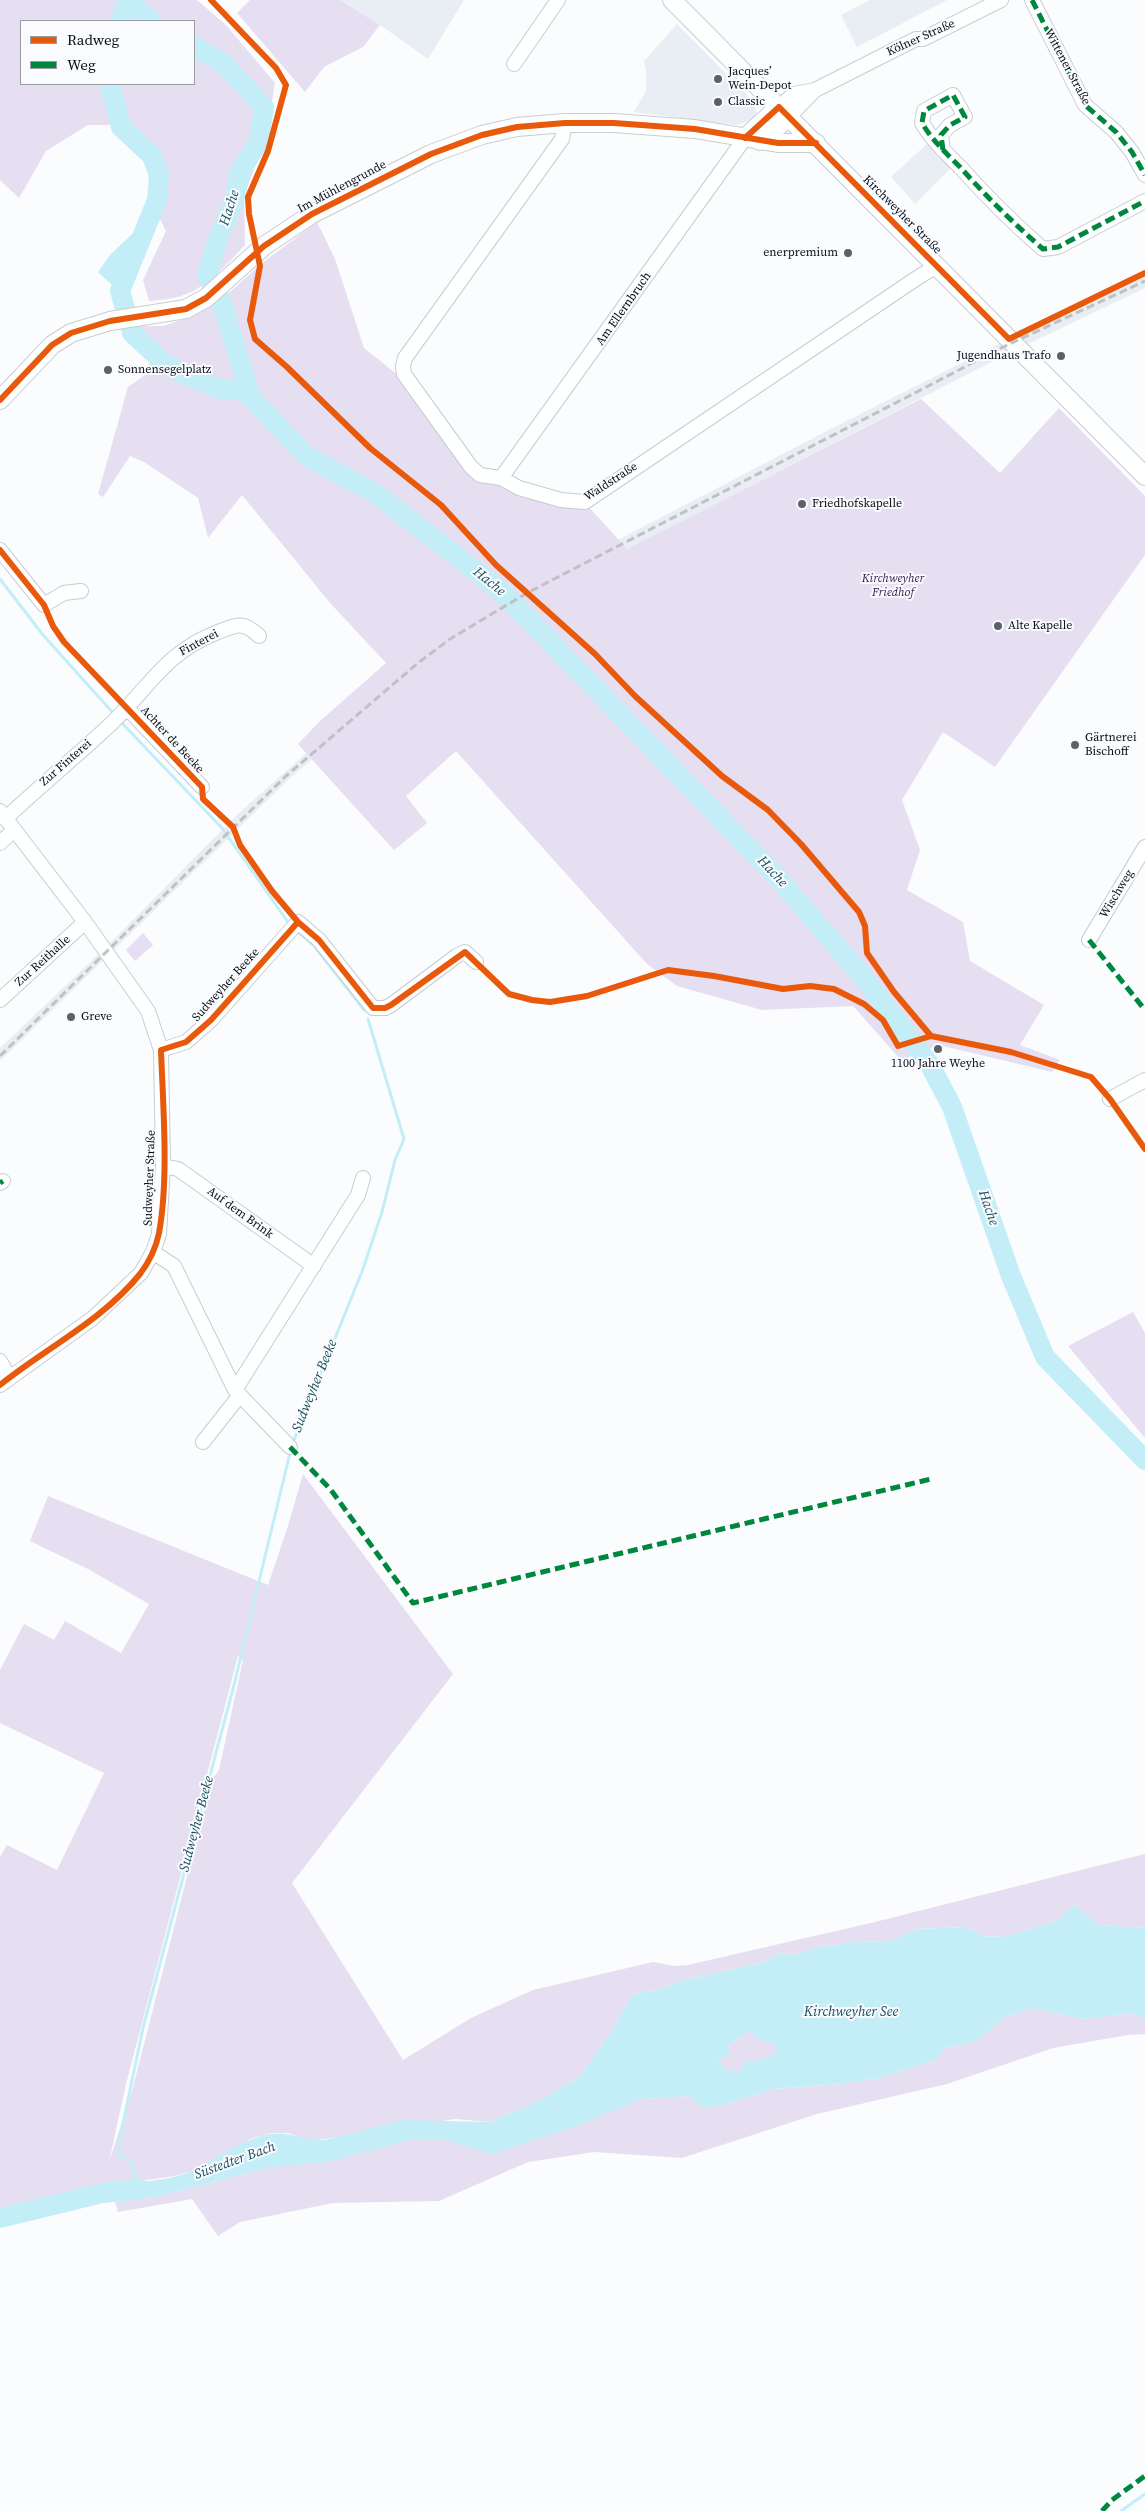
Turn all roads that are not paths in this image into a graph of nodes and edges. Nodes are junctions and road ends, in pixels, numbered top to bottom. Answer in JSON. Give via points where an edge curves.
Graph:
{"nodes":[{"id":1,"x":558,"y":0,"type":"edge"},
{"id":2,"x":672,"y":0,"type":"edge"},
{"id":3,"x":1001,"y":0,"type":"edge"},
{"id":4,"x":1032,"y":0,"type":"edge"},
{"id":5,"x":514,"y":64,"type":"dead end"},
{"id":6,"x":784,"y":112,"type":"junction"},
{"id":7,"x":565,"y":123,"type":"junction"},
{"id":8,"x":753,"y":139,"type":"junction"},
{"id":9,"x":816,"y":143,"type":"junction"},
{"id":10,"x":944,"y":150,"type":"dead end"},
{"id":11,"x":1145,"y":175,"type":"edge"},
{"id":12,"x":1145,"y":201,"type":"edge"},
{"id":13,"x":937,"y":266,"type":"junction"},
{"id":14,"x":0,"y":400,"type":"edge"},
{"id":15,"x":1145,"y":476,"type":"edge"},
{"id":16,"x":501,"y":478,"type":"junction"},
{"id":17,"x":0,"y":550,"type":"edge"},
{"id":18,"x":81,"y":591,"type":"dead end"},
{"id":19,"x":259,"y":636,"type":"dead end"},
{"id":20,"x":126,"y":707,"type":"junction"},
{"id":21,"x":202,"y":787,"type":"dead end"},
{"id":22,"x":3,"y":815,"type":"edge"},
{"id":23,"x":14,"y":830,"type":"junction"},
{"id":24,"x":0,"y":843,"type":"edge"},
{"id":25,"x":1145,"y":847,"type":"edge"},
{"id":26,"x":85,"y":922,"type":"junction"},
{"id":27,"x":1089,"y":940,"type":"dead end"},
{"id":28,"x":476,"y":962,"type":"dead end"},
{"id":29,"x":0,"y":1000,"type":"edge"},
{"id":30,"x":161,"y":1050,"type":"junction"},
{"id":31,"x":1145,"y":1080,"type":"edge"},
{"id":32,"x":1110,"y":1100,"type":"dead end"},
{"id":33,"x":163,"y":1166,"type":"junction"},
{"id":34,"x":363,"y":1178,"type":"dead end"},
{"id":35,"x":153,"y":1252,"type":"junction"},
{"id":36,"x":314,"y":1266,"type":"junction"},
{"id":37,"x":0,"y":1362,"type":"edge"},
{"id":38,"x":5,"y":1381,"type":"edge"},
{"id":39,"x":237,"y":1393,"type":"junction"},
{"id":40,"x":203,"y":1442,"type":"dead end"},
{"id":41,"x":290,"y":1447,"type":"dead end"}],
"edges":[{"from":1,"to":5,"type":"street"},
{"from":2,"to":6,"type":"main road","name":"Kirchweyher Straße"},
{"from":3,"to":6,"type":"street","name":"Kölner Straße","via":[[923,39],[916,38],[815,90],[794,94]]},
{"from":4,"to":11,"type":"street","name":"Wittener Straße","via":[[1085,105],[1116,132]]},
{"from":6,"to":8,"type":"main road"},
{"from":6,"to":9,"type":"main road","name":"Kirchweyher Straße"},
{"from":7,"to":8,"type":"main road","name":"Im Mühlengrunde","via":[[667,126]]},
{"from":7,"to":14,"type":"main road","name":"Im Mühlengrunde","via":[[499,131],[472,139],[431,154],[332,202],[264,246],[223,285],[186,309],[94,324],[71,333],[52,345]]},
{"from":7,"to":16,"type":"street","name":"Waldstraße","via":[[562,139],[405,358],[403,366],[404,374],[470,468],[480,475]]},
{"from":8,"to":9,"type":"main road","name":"Im Mühlengrunde"},
{"from":8,"to":16,"type":"street","name":"Am Ellernbruch"},
{"from":9,"to":13,"type":"main road","name":"Kirchweyher Straße"},
{"from":10,"to":12,"type":"street","via":[[1003,214],[1043,249],[1058,247]]},
{"from":13,"to":15,"type":"main road","name":"Kirchweyher Straße"},
{"from":13,"to":16,"type":"street","name":"Waldstraße","via":[[585,502],[561,500],[518,488]]},
{"from":17,"to":18,"type":"street","via":[[44,605],[64,594]]},
{"from":19,"to":20,"type":"street","name":"Finterei","via":[[252,628],[240,624],[205,637],[178,653]]},
{"from":20,"to":21,"type":"street","name":"Achter de Beeke"},
{"from":20,"to":22,"type":"street","name":"Zur Finterei","via":[[113,722]]},
{"from":22,"to":23,"type":"street","name":"Sudweyher Straße"},
{"from":23,"to":24,"type":"street"},
{"from":23,"to":26,"type":"street","name":"Sudweyher Straße"},
{"from":25,"to":27,"type":"street","name":"Wischweg"},
{"from":26,"to":29,"type":"street","name":"Zur Reithalle"},
{"from":26,"to":30,"type":"street","name":"Sudweyher Straße","via":[[148,1011]]},
{"from":28,"to":30,"type":"street","name":"Sudweyher Beeke","via":[[465,952],[458,955],[385,1008],[373,1008],[319,940],[294,927],[211,1020],[186,1042]]},
{"from":30,"to":33,"type":"street","name":"Sudweyher Straße"},
{"from":31,"to":32,"type":"street"},
{"from":33,"to":35,"type":"street","name":"Sudweyher Straße","via":[[161,1215]]},
{"from":33,"to":36,"type":"street","name":"Auf dem Brink","via":[[178,1169]]},
{"from":34,"to":36,"type":"street","via":[[358,1195]]},
{"from":35,"to":38,"type":"street","name":"Sudweyher Straße","via":[[134,1281],[93,1318]]},
{"from":35,"to":39,"type":"street","via":[[174,1266]]},
{"from":36,"to":39,"type":"street"},
{"from":37,"to":38,"type":"street"},
{"from":39,"to":40,"type":"street"},
{"from":39,"to":41,"type":"street"}]}
